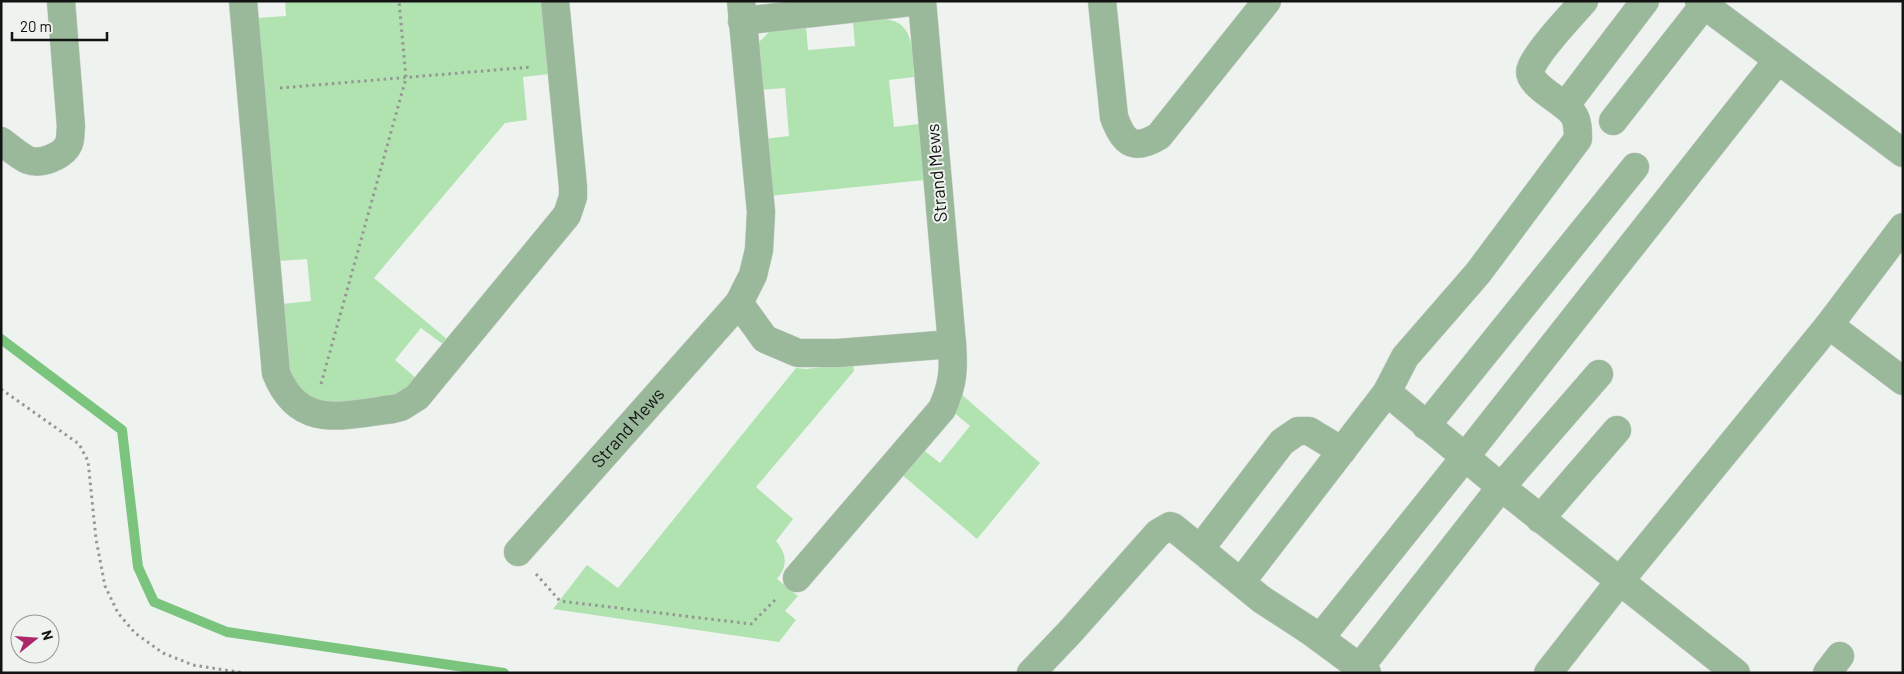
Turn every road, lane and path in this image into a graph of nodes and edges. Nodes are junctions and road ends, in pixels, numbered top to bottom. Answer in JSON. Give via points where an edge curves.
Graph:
{"nodes":[{"id":1,"x":61,"y":1,"type":"edge"},
{"id":2,"x":243,"y":1,"type":"edge"},
{"id":3,"x":399,"y":1,"type":"edge"},
{"id":4,"x":555,"y":1,"type":"edge"},
{"id":5,"x":921,"y":1,"type":"edge"},
{"id":6,"x":1102,"y":1,"type":"edge"},
{"id":7,"x":1266,"y":1,"type":"edge"},
{"id":8,"x":1584,"y":1,"type":"edge"},
{"id":9,"x":1645,"y":1,"type":"edge"},
{"id":10,"x":1701,"y":3,"type":"edge"},
{"id":11,"x":741,"y":11,"type":"edge"},
{"id":12,"x":1778,"y":60,"type":"junction"},
{"id":13,"x":561,"y":64,"type":"junction"},
{"id":14,"x":406,"y":78,"type":"junction"},
{"id":15,"x":251,"y":90,"type":"junction"},
{"id":16,"x":1565,"y":106,"type":"junction"},
{"id":17,"x":1613,"y":120,"type":"dead end"},
{"id":18,"x":1,"y":141,"type":"edge"},
{"id":19,"x":1903,"y":153,"type":"edge"},
{"id":20,"x":1635,"y":167,"type":"dead end"},
{"id":21,"x":1903,"y":227,"type":"edge"},
{"id":22,"x":739,"y":303,"type":"junction"},
{"id":23,"x":1829,"y":325,"type":"junction"},
{"id":24,"x":952,"y":344,"type":"junction"},
{"id":25,"x":1599,"y":374,"type":"dead end"},
{"id":26,"x":1903,"y":381,"type":"edge"},
{"id":27,"x":1,"y":389,"type":"edge"},
{"id":28,"x":1386,"y":392,"type":"junction"},
{"id":29,"x":312,"y":413,"type":"junction"},
{"id":30,"x":1426,"y":426,"type":"junction"},
{"id":31,"x":1617,"y":430,"type":"dead end"},
{"id":32,"x":1342,"y":451,"type":"junction"},
{"id":33,"x":1465,"y":458,"type":"junction"},
{"id":34,"x":1501,"y":487,"type":"junction"},
{"id":35,"x":1540,"y":519,"type":"junction"},
{"id":36,"x":1200,"y":549,"type":"junction"},
{"id":37,"x":518,"y":552,"type":"joint"},
{"id":38,"x":797,"y":578,"type":"joint"},
{"id":39,"x":1241,"y":582,"type":"junction"},
{"id":40,"x":1619,"y":582,"type":"junction"},
{"id":41,"x":1320,"y":638,"type":"junction"},
{"id":42,"x":1364,"y":670,"type":"edge"},
{"id":43,"x":244,"y":673,"type":"edge"},
{"id":44,"x":1031,"y":673,"type":"edge"},
{"id":45,"x":1548,"y":673,"type":"edge"},
{"id":46,"x":1736,"y":673,"type":"edge"}],
"edges":[{"from":1,"to":18,"type":"street","via":[[70,142],[58,155],[28,160]]},
{"from":2,"to":15,"type":"street"},
{"from":3,"to":14,"type":"path"},
{"from":4,"to":13,"type":"street"},
{"from":5,"to":11,"type":"street"},
{"from":5,"to":24,"type":"street","name":"Strand Mews"},
{"from":6,"to":7,"type":"street","via":[[1114,117],[1120,134],[1139,143],[1159,136]]},
{"from":8,"to":16,"type":"street","via":[[1536,58],[1530,70],[1536,84]]},
{"from":9,"to":16,"type":"street"},
{"from":10,"to":12,"type":"street"},
{"from":10,"to":17,"type":"street"},
{"from":11,"to":22,"type":"street","name":"Strand Mews","via":[[761,212],[759,250],[753,275]]},
{"from":12,"to":19,"type":"street"},
{"from":12,"to":33,"type":"street"},
{"from":13,"to":14,"type":"path"},
{"from":13,"to":29,"type":"street","via":[[573,187],[570,207],[561,224],[417,398],[393,409],[336,416]]},
{"from":14,"to":15,"type":"path"},
{"from":14,"to":29,"type":"path"},
{"from":15,"to":29,"type":"street","via":[[276,373],[290,398]]},
{"from":16,"to":28,"type":"street","via":[[1577,122],[1578,139],[1478,273],[1405,357]]},
{"from":20,"to":30,"type":"street"},
{"from":21,"to":23,"type":"street"},
{"from":22,"to":24,"type":"street","via":[[765,339],[798,353]]},
{"from":22,"to":37,"type":"street","name":"Strand Mews"},
{"from":23,"to":26,"type":"street"},
{"from":23,"to":40,"type":"street"},
{"from":24,"to":38,"type":"street","name":"Strand Mews","via":[[954,367],[951,388],[942,409]]},
{"from":25,"to":34,"type":"street"},
{"from":27,"to":43,"type":"path","via":[[79,444],[88,461],[96,539],[105,586],[118,612],[135,633],[163,653],[193,665]]},
{"from":28,"to":30,"type":"street"},
{"from":28,"to":32,"type":"street"},
{"from":30,"to":33,"type":"street"},
{"from":31,"to":35,"type":"street"},
{"from":32,"to":36,"type":"street","via":[[1309,431],[1298,431],[1282,442]]},
{"from":32,"to":39,"type":"street"},
{"from":33,"to":34,"type":"street"},
{"from":33,"to":41,"type":"street"},
{"from":34,"to":35,"type":"street"},
{"from":34,"to":42,"type":"street"},
{"from":35,"to":40,"type":"street"},
{"from":36,"to":39,"type":"street"},
{"from":36,"to":44,"type":"street","via":[[1173,527],[1162,530]]},
{"from":37,"to":38,"type":"path","via":[[560,601],[751,624]]},
{"from":39,"to":41,"type":"street"},
{"from":40,"to":45,"type":"street"},
{"from":40,"to":46,"type":"street"},
{"from":41,"to":42,"type":"street"}]}
